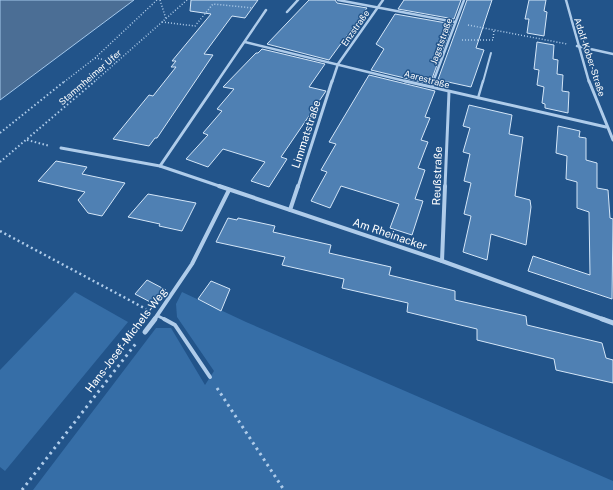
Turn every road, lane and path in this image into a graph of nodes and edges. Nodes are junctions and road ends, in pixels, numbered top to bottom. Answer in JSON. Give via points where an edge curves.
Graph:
{"nodes":[{"id":1,"x":158,"y":0,"type":"edge"},
{"id":2,"x":187,"y":0,"type":"edge"},
{"id":3,"x":298,"y":0,"type":"edge"},
{"id":4,"x":338,"y":0,"type":"edge"},
{"id":5,"x":383,"y":0,"type":"edge"},
{"id":6,"x":464,"y":0,"type":"edge"},
{"id":7,"x":566,"y":0,"type":"edge"},
{"id":8,"x":378,"y":8,"type":"junction"},
{"id":9,"x":266,"y":10,"type":"joint"},
{"id":10,"x":287,"y":12,"type":"dead end"},
{"id":11,"x":166,"y":19,"type":"junction"},
{"id":12,"x":162,"y":22,"type":"junction"},
{"id":13,"x":455,"y":22,"type":"junction"},
{"id":14,"x":494,"y":30,"type":"junction"},
{"id":15,"x":450,"y":37,"type":"junction"},
{"id":16,"x":245,"y":42,"type":"junction"},
{"id":17,"x":577,"y":46,"type":"junction"},
{"id":18,"x":491,"y":53,"type":"dead end"},
{"id":19,"x":613,"y":54,"type":"edge"},
{"id":20,"x":95,"y":58,"type":"junction"},
{"id":21,"x":118,"y":62,"type":"junction"},
{"id":22,"x":338,"y":64,"type":"junction"},
{"id":23,"x":432,"y":86,"type":"junction"},
{"id":24,"x":449,"y":92,"type":"junction"},
{"id":25,"x":478,"y":98,"type":"junction"},
{"id":26,"x":606,"y":127,"type":"junction"},
{"id":27,"x":0,"y":133,"type":"edge"},
{"id":28,"x":27,"y":140,"type":"junction"},
{"id":29,"x":613,"y":140,"type":"edge"},
{"id":30,"x":56,"y":147,"type":"dead end"},
{"id":31,"x":60,"y":148,"type":"dead end"},
{"id":32,"x":0,"y":162,"type":"edge"},
{"id":33,"x":160,"y":166,"type":"junction"},
{"id":34,"x":229,"y":190,"type":"junction"},
{"id":35,"x":290,"y":210,"type":"junction"},
{"id":36,"x":0,"y":231,"type":"edge"},
{"id":37,"x":442,"y":261,"type":"junction"},
{"id":38,"x":158,"y":316,"type":"junction"},
{"id":39,"x":613,"y":323,"type":"edge"},
{"id":40,"x":145,"y":332,"type":"joint"},
{"id":41,"x":210,"y":377,"type":"joint"},
{"id":42,"x":22,"y":490,"type":"edge"},
{"id":43,"x":284,"y":490,"type":"edge"}],
"edges":[{"from":1,"to":11,"type":"path"},
{"from":1,"to":20,"type":"path"},
{"from":2,"to":11,"type":"path","name":"Stammheimer Ufer"},
{"from":3,"to":10,"type":"street"},
{"from":4,"to":8,"type":"street"},
{"from":5,"to":8,"type":"street","name":"Enzstraße"},
{"from":6,"to":13,"type":"street","name":"Jagststraße"},
{"from":7,"to":17,"type":"street","name":"Adolf-Kober-Straße"},
{"from":8,"to":13,"type":"street"},
{"from":8,"to":22,"type":"street","name":"Enzstraße"},
{"from":9,"to":12,"type":"path","via":[[213,4],[195,26]]},
{"from":9,"to":16,"type":"street"},
{"from":11,"to":12,"type":"path","name":"Stammheimer Ufer"},
{"from":12,"to":21,"type":"path","name":"Stammheimer Ufer"},
{"from":13,"to":14,"type":"path"},
{"from":13,"to":15,"type":"street","name":"Jagststraße"},
{"from":14,"to":15,"type":"path","via":[[493,40],[468,41]]},
{"from":14,"to":17,"type":"path"},
{"from":15,"to":23,"type":"street","name":"Jagststraße"},
{"from":16,"to":22,"type":"street","name":"Aarestraße"},
{"from":16,"to":33,"type":"street"},
{"from":17,"to":19,"type":"street"},
{"from":17,"to":26,"type":"street","name":"Adolf-Kober-Straße"},
{"from":18,"to":25,"type":"lane"},
{"from":20,"to":21,"type":"path"},
{"from":20,"to":27,"type":"path"},
{"from":21,"to":28,"type":"path","name":"Stammheimer Ufer"},
{"from":22,"to":23,"type":"street","name":"Aarestraße"},
{"from":22,"to":35,"type":"street","name":"Limmatstraße"},
{"from":23,"to":24,"type":"street","name":"Aarestraße"},
{"from":24,"to":25,"type":"street","name":"Aarestraße"},
{"from":24,"to":37,"type":"street","name":"Reußstraße"},
{"from":25,"to":26,"type":"street","name":"Aarestraße"},
{"from":26,"to":29,"type":"street","name":"Adolf-Kober-Straße"},
{"from":28,"to":30,"type":"path"},
{"from":28,"to":32,"type":"path","name":"Stammheimer Ufer"},
{"from":31,"to":33,"type":"street","name":"Am Rheinacker"},
{"from":33,"to":34,"type":"street","name":"Am Rheinacker"},
{"from":34,"to":35,"type":"street","name":"Am Rheinacker"},
{"from":34,"to":38,"type":"street","name":"Hans-Josef-Michels-Weg","via":[[198,254]]},
{"from":35,"to":37,"type":"street","name":"Am Rheinacker"},
{"from":36,"to":38,"type":"path"},
{"from":37,"to":39,"type":"street","name":"Am Rheinacker"},
{"from":38,"to":40,"type":"street","name":"Hans-Josef-Michels-Weg"},
{"from":38,"to":41,"type":"lane","via":[[175,325]]},
{"from":40,"to":42,"type":"path","name":"Hans-Josef-Michels-Weg"},
{"from":41,"to":43,"type":"path"}]}
